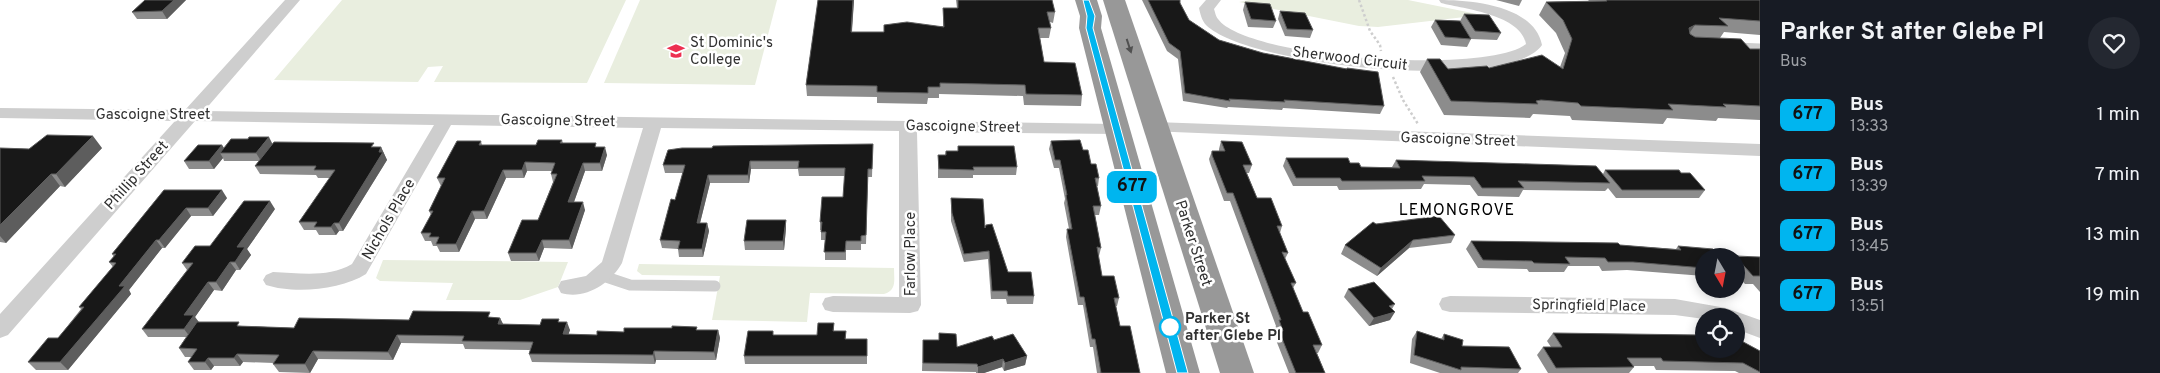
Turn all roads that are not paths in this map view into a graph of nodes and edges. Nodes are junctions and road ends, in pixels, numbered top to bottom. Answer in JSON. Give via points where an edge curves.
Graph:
{"nodes":[{"id":1,"x":293,"y":0,"type":"edge"},
{"id":2,"x":1086,"y":0,"type":"edge"},
{"id":3,"x":1114,"y":0,"type":"edge"},
{"id":4,"x":1214,"y":0,"type":"edge"},
{"id":5,"x":1446,"y":0,"type":"edge"},
{"id":6,"x":1723,"y":46,"type":"edge"},
{"id":7,"x":1760,"y":48,"type":"edge"},
{"id":8,"x":0,"y":113,"type":"edge"},
{"id":9,"x":190,"y":114,"type":"junction"},
{"id":10,"x":446,"y":118,"type":"junction"},
{"id":11,"x":654,"y":121,"type":"junction"},
{"id":12,"x":908,"y":126,"type":"junction"},
{"id":13,"x":1156,"y":126,"type":"junction"},
{"id":14,"x":1116,"y":129,"type":"junction"},
{"id":15,"x":1760,"y":150,"type":"edge"},
{"id":16,"x":603,"y":276,"type":"junction"},
{"id":17,"x":274,"y":280,"type":"dead end"},
{"id":18,"x":715,"y":286,"type":"dead end"},
{"id":19,"x":568,"y":287,"type":"dead end"},
{"id":20,"x":833,"y":304,"type":"dead end"},
{"id":21,"x":1450,"y":304,"type":"dead end"},
{"id":22,"x":1695,"y":309,"type":"edge"},
{"id":23,"x":1745,"y":324,"type":"edge"},
{"id":24,"x":0,"y":329,"type":"edge"},
{"id":25,"x":1760,"y":330,"type":"edge"},
{"id":26,"x":1182,"y":373,"type":"edge"},
{"id":27,"x":1237,"y":373,"type":"edge"}],
"edges":[{"from":1,"to":9,"type":"street","name":"Phillip Street"},
{"from":2,"to":14,"type":"highway"},
{"from":3,"to":13,"type":"highway","name":"Parker Street","one_way":true},
{"from":4,"to":5,"type":"street","name":"Sherwood Circuit","via":[[1206,8],[1207,18],[1219,29],[1269,47],[1306,55],[1387,65],[1441,66],[1486,62],[1524,53],[1534,45],[1529,30],[1513,19]]},
{"from":6,"to":7,"type":"lane"},
{"from":8,"to":9,"type":"street","name":"Gascoigne Street"},
{"from":9,"to":10,"type":"street","name":"Gascoigne Street"},
{"from":9,"to":24,"type":"street","name":"Phillip Street"},
{"from":10,"to":11,"type":"street","name":"Gascoigne Street"},
{"from":10,"to":17,"type":"street","name":"Nichols Place","via":[[359,269],[351,275],[332,280]]},
{"from":11,"to":12,"type":"street","name":"Gascoigne Street"},
{"from":11,"to":16,"type":"street","via":[[612,263]]},
{"from":12,"to":14,"type":"street","name":"Gascoigne Street"},
{"from":12,"to":20,"type":"street","name":"Farlow Place","via":[[910,305]]},
{"from":13,"to":15,"type":"street","name":"Gascoigne Street"},
{"from":13,"to":27,"type":"highway","name":"Parker Street"},
{"from":14,"to":26,"type":"highway"},
{"from":16,"to":18,"type":"lane","via":[[630,284]]},
{"from":16,"to":19,"type":"street","via":[[584,285]]},
{"from":21,"to":22,"type":"street","name":"Springfield Place","via":[[1675,306]]},
{"from":23,"to":25,"type":"street"}]}
